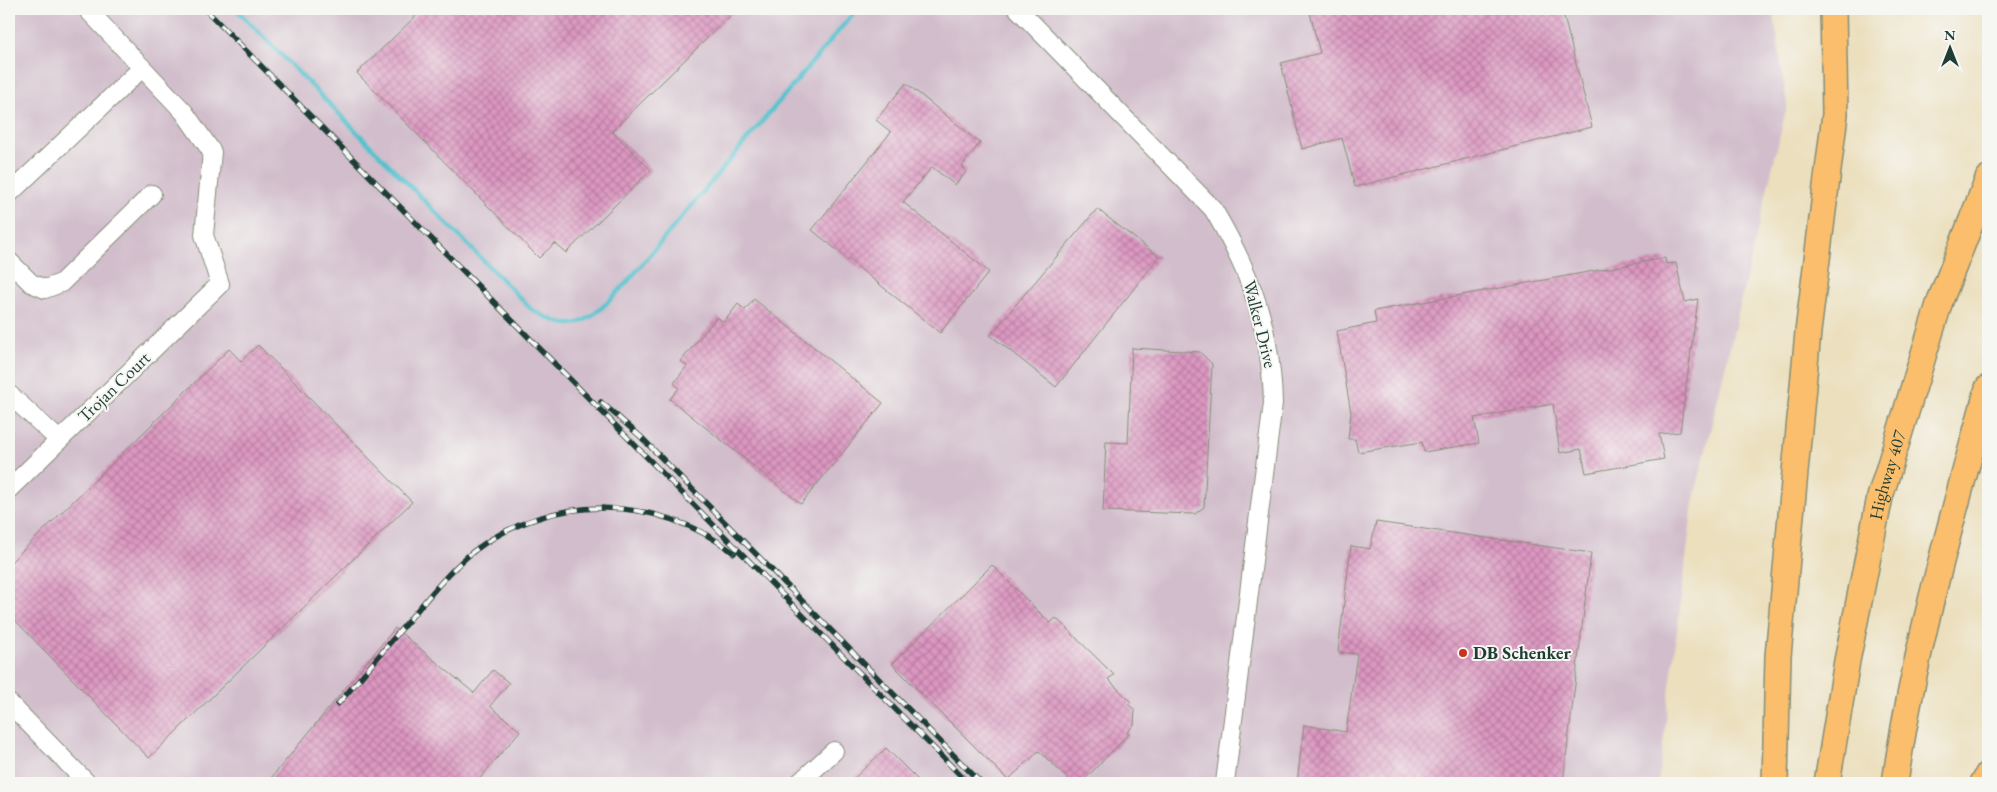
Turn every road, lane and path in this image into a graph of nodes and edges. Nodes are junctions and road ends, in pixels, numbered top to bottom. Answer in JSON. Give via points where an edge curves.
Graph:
{"nodes":[{"id":1,"x":87,"y":9,"type":"edge"},
{"id":2,"x":1018,"y":9,"type":"edge"},
{"id":3,"x":1833,"y":9,"type":"edge"},
{"id":4,"x":142,"y":68,"type":"junction"},
{"id":5,"x":1988,"y":179,"type":"edge"},
{"id":6,"x":9,"y":194,"type":"edge"},
{"id":7,"x":152,"y":194,"type":"dead end"},
{"id":8,"x":9,"y":261,"type":"edge"},
{"id":9,"x":1988,"y":388,"type":"edge"},
{"id":10,"x":9,"y":396,"type":"edge"},
{"id":11,"x":59,"y":440,"type":"junction"},
{"id":12,"x":9,"y":489,"type":"edge"},
{"id":13,"x":9,"y":703,"type":"edge"},
{"id":14,"x":834,"y":751,"type":"dead end"},
{"id":15,"x":1988,"y":774,"type":"edge"},
{"id":16,"x":87,"y":783,"type":"edge"},
{"id":17,"x":800,"y":783,"type":"edge"},
{"id":18,"x":1224,"y":783,"type":"edge"},
{"id":19,"x":1775,"y":783,"type":"edge"},
{"id":20,"x":1828,"y":783,"type":"edge"},
{"id":21,"x":1895,"y":783,"type":"edge"},
{"id":22,"x":1983,"y":783,"type":"edge"}],
"edges":[{"from":1,"to":4,"type":"street"},
{"from":2,"to":18,"type":"street","name":"Walker Drive","via":[[1213,209],[1234,246],[1258,304],[1269,347],[1273,403]]},
{"from":3,"to":19,"type":"highway","via":[[1835,114],[1808,332],[1778,656]]},
{"from":4,"to":6,"type":"street"},
{"from":4,"to":11,"type":"street","name":"Trojan Court","via":[[184,112],[212,152],[204,235],[220,284]]},
{"from":5,"to":20,"type":"highway","name":"Highway 407","via":[[1940,301],[1880,497],[1847,661]]},
{"from":7,"to":8,"type":"street","via":[[61,283],[45,289],[31,283]]},
{"from":9,"to":21,"type":"highway","via":[[1932,592],[1902,733]]},
{"from":10,"to":11,"type":"street"},
{"from":11,"to":12,"type":"street","name":"Trojan Court"},
{"from":13,"to":16,"type":"street"},
{"from":14,"to":17,"type":"street"},
{"from":15,"to":22,"type":"highway"}]}
